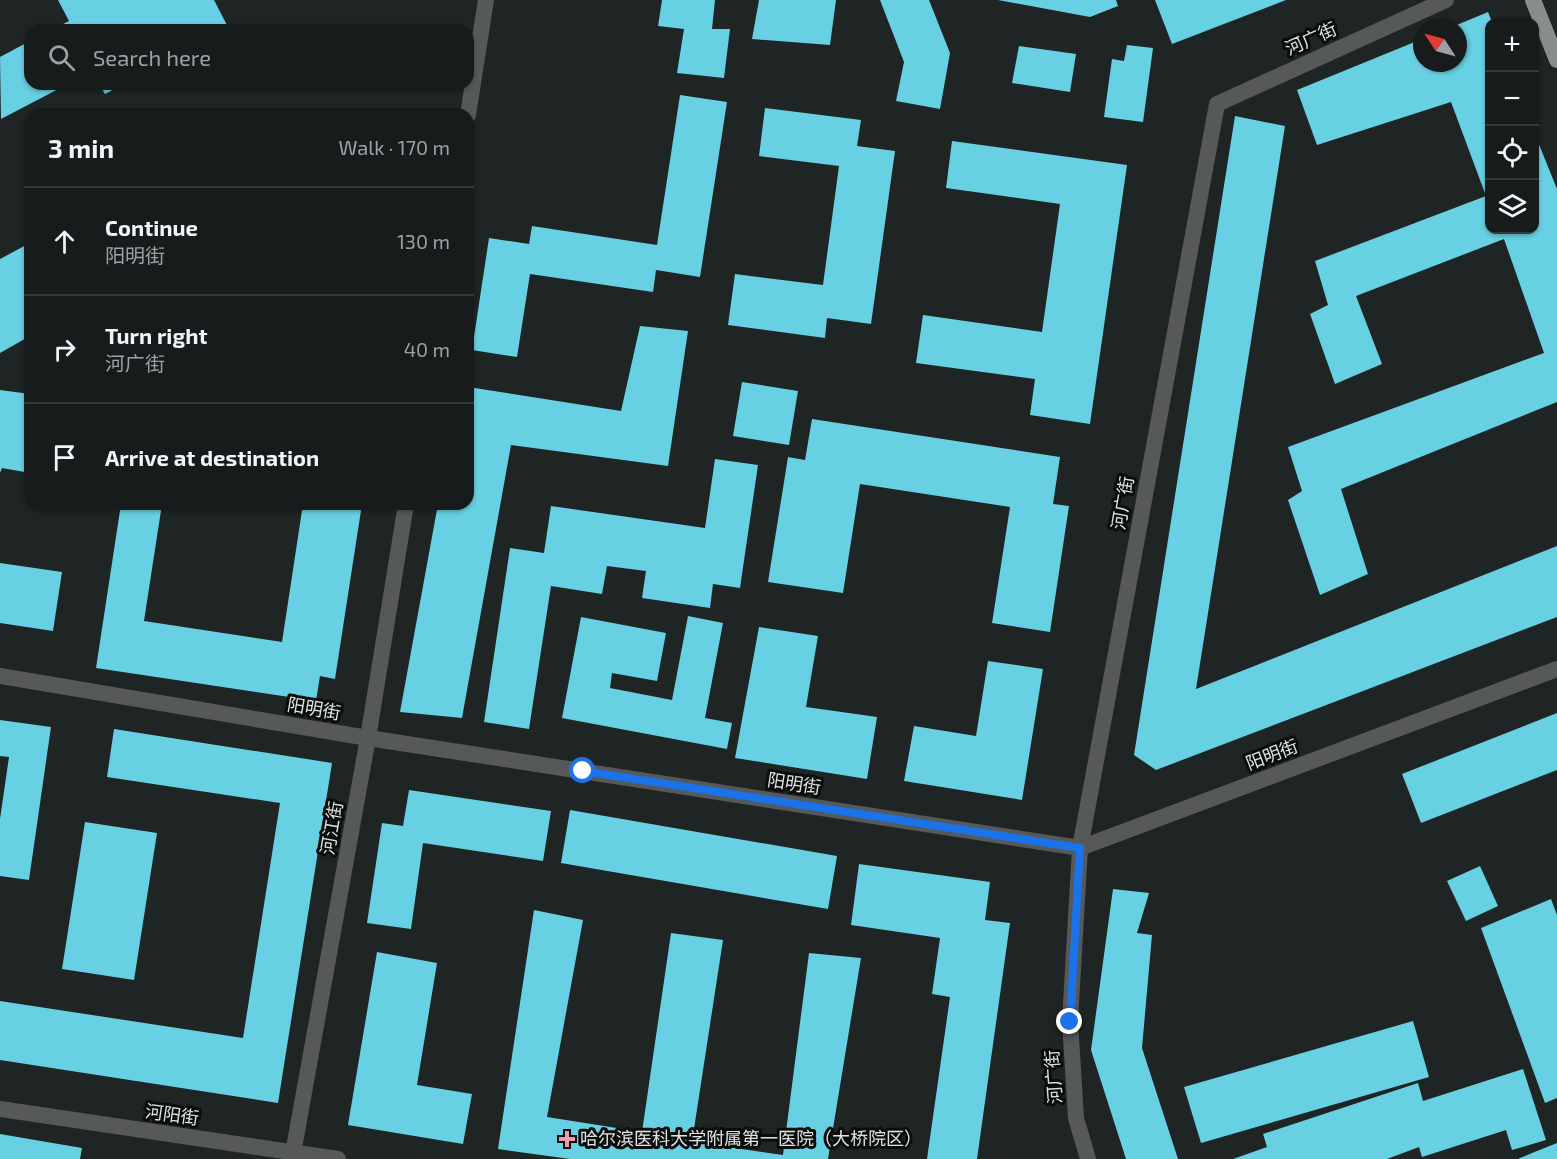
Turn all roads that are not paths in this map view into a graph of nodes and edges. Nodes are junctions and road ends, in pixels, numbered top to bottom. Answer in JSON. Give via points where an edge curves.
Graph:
{"nodes":[{"id":1,"x":486,"y":0,"type":"edge"},
{"id":2,"x":1446,"y":0,"type":"edge"},
{"id":3,"x":1533,"y":0,"type":"edge"},
{"id":4,"x":1557,"y":60,"type":"edge"},
{"id":5,"x":474,"y":77,"type":"edge"},
{"id":6,"x":472,"y":90,"type":"edge"},
{"id":7,"x":469,"y":108,"type":"edge"},
{"id":8,"x":405,"y":510,"type":"edge"},
{"id":9,"x":1557,"y":669,"type":"edge"},
{"id":10,"x":0,"y":676,"type":"edge"},
{"id":11,"x":368,"y":738,"type":"junction"},
{"id":12,"x":1080,"y":848,"type":"junction"},
{"id":13,"x":0,"y":1109,"type":"edge"},
{"id":14,"x":293,"y":1156,"type":"edge"},
{"id":15,"x":338,"y":1159,"type":"edge"},
{"id":16,"x":1088,"y":1159,"type":"edge"}],
"edges":[{"from":1,"to":5,"type":"street"},
{"from":2,"to":12,"type":"street","name":"河广街","via":[[1217,104]]},
{"from":3,"to":4,"type":"main road"},
{"from":6,"to":7,"type":"street"},
{"from":8,"to":11,"type":"street","name":"河江街"},
{"from":9,"to":12,"type":"street","name":"阳明街"},
{"from":10,"to":11,"type":"street","name":"阳明街"},
{"from":11,"to":12,"type":"street","name":"阳明街"},
{"from":11,"to":14,"type":"street","name":"河江街"},
{"from":12,"to":16,"type":"street","name":"河广街","via":[[1070,1022],[1076,1118]]},
{"from":13,"to":14,"type":"street","name":"河阳街"},
{"from":14,"to":15,"type":"street","name":"河阳街"}]}
